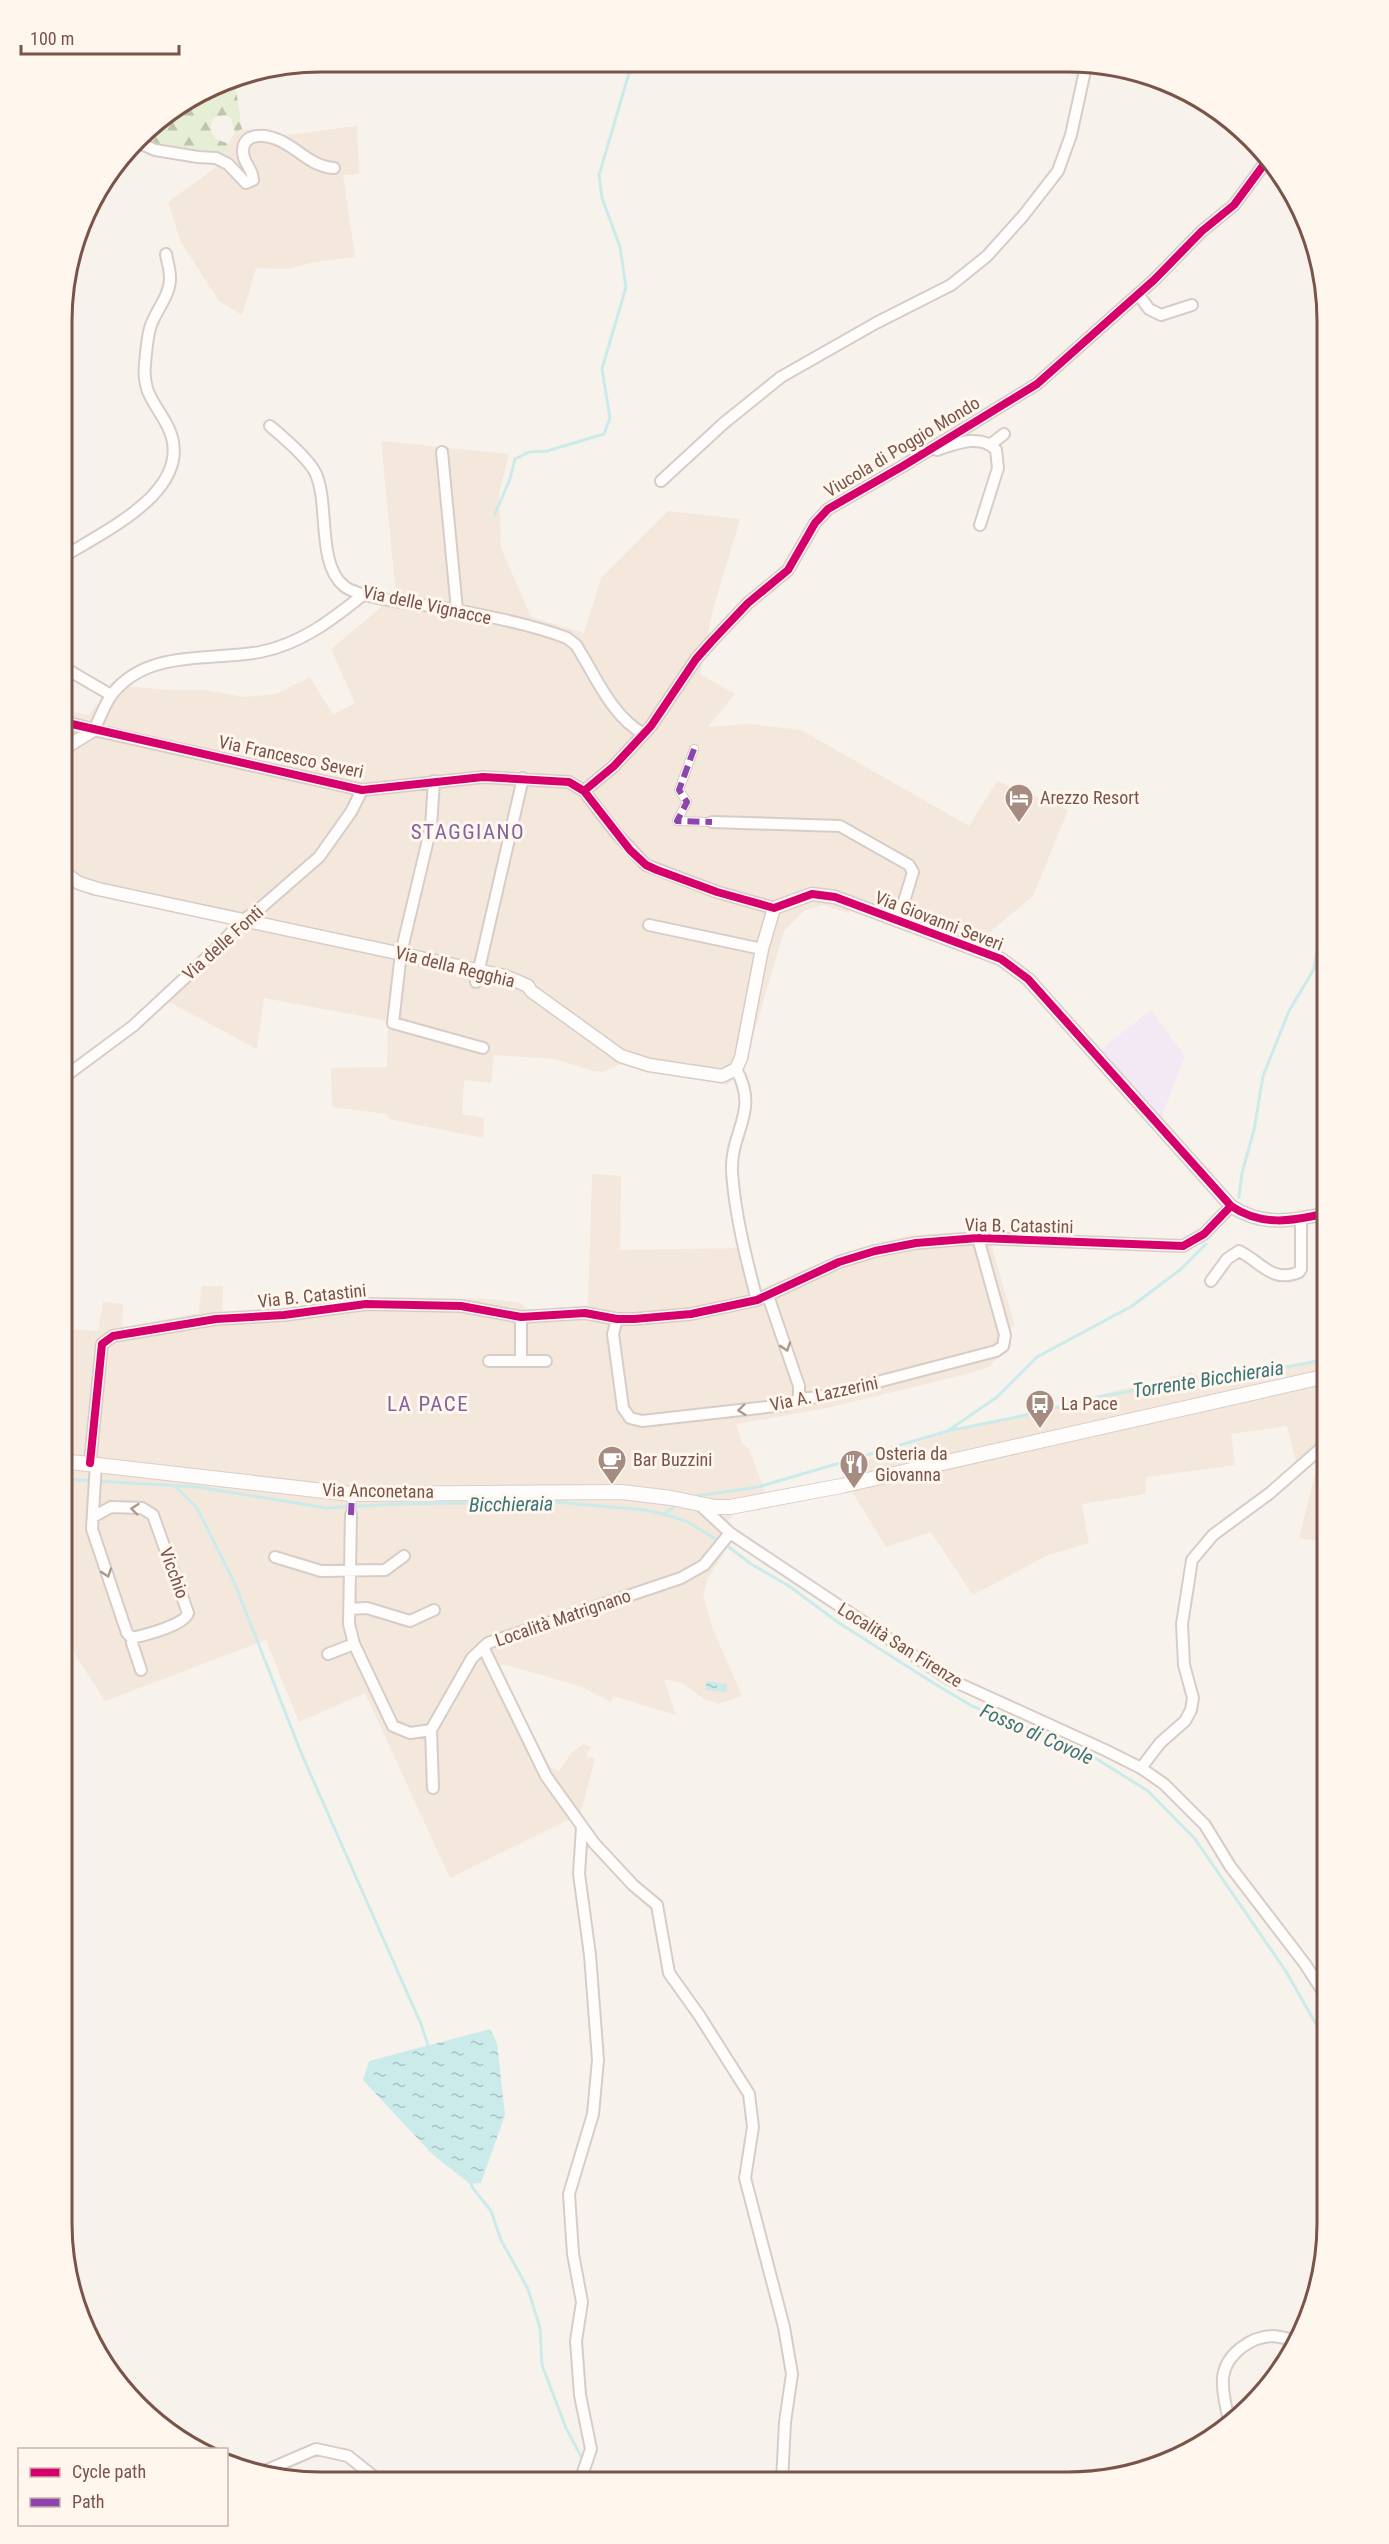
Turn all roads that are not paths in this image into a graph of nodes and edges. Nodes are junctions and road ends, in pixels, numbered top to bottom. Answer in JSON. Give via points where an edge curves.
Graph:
{"nodes":[{"id":1,"x":1084,"y":73,"type":"edge"},
{"id":2,"x":145,"y":145,"type":"edge"},
{"id":3,"x":1263,"y":166,"type":"edge"},
{"id":4,"x":334,"y":168,"type":"dead end"},
{"id":5,"x":166,"y":254,"type":"dead end"},
{"id":6,"x":1138,"y":294,"type":"junction"},
{"id":7,"x":1192,"y":305,"type":"dead end"},
{"id":8,"x":270,"y":426,"type":"dead end"},
{"id":9,"x":1004,"y":434,"type":"dead end"},
{"id":10,"x":990,"y":445,"type":"junction"},
{"id":11,"x":442,"y":452,"type":"dead end"},
{"id":12,"x":911,"y":462,"type":"junction"},
{"id":13,"x":661,"y":481,"type":"dead end"},
{"id":14,"x":980,"y":525,"type":"dead end"},
{"id":15,"x":72,"y":551,"type":"edge"},
{"id":16,"x":364,"y":594,"type":"junction"},
{"id":17,"x":456,"y":610,"type":"junction"},
{"id":18,"x":72,"y":672,"type":"edge"},
{"id":19,"x":111,"y":695,"type":"junction"},
{"id":20,"x":72,"y":724,"type":"edge"},
{"id":21,"x":94,"y":730,"type":"junction"},
{"id":22,"x":644,"y":734,"type":"junction"},
{"id":23,"x":72,"y":743,"type":"edge"},
{"id":24,"x":694,"y":749,"type":"dead end"},
{"id":25,"x":523,"y":778,"type":"junction"},
{"id":26,"x":434,"y":781,"type":"junction"},
{"id":27,"x":362,"y":790,"type":"junction"},
{"id":28,"x":584,"y":791,"type":"junction"},
{"id":29,"x":712,"y":822,"type":"joint"},
{"id":30,"x":72,"y":878,"type":"edge"},
{"id":31,"x":774,"y":908,"type":"junction"},
{"id":32,"x":243,"y":920,"type":"junction"},
{"id":33,"x":898,"y":921,"type":"junction"},
{"id":34,"x":649,"y":925,"type":"dead end"},
{"id":35,"x":762,"y":949,"type":"junction"},
{"id":36,"x":401,"y":953,"type":"junction"},
{"id":37,"x":480,"y":969,"type":"junction"},
{"id":38,"x":476,"y":982,"type":"dead end"},
{"id":39,"x":483,"y":1048,"type":"dead end"},
{"id":40,"x":736,"y":1068,"type":"junction"},
{"id":41,"x":72,"y":1070,"type":"edge"},
{"id":42,"x":1231,"y":1206,"type":"junction"},
{"id":43,"x":1317,"y":1215,"type":"edge"},
{"id":44,"x":1301,"y":1219,"type":"junction"},
{"id":45,"x":978,"y":1238,"type":"junction"},
{"id":46,"x":1211,"y":1281,"type":"dead end"},
{"id":47,"x":763,"y":1298,"type":"junction"},
{"id":48,"x":521,"y":1317,"type":"junction"},
{"id":49,"x":617,"y":1319,"type":"junction"},
{"id":50,"x":489,"y":1361,"type":"dead end"},
{"id":51,"x":521,"y":1361,"type":"junction"},
{"id":52,"x":546,"y":1361,"type":"dead end"},
{"id":53,"x":1317,"y":1378,"type":"edge"},
{"id":54,"x":799,"y":1399,"type":"junction"},
{"id":55,"x":1317,"y":1452,"type":"edge"},
{"id":56,"x":72,"y":1462,"type":"edge"},
{"id":57,"x":94,"y":1465,"type":"junction"},
{"id":58,"x":352,"y":1494,"type":"junction"},
{"id":59,"x":699,"y":1504,"type":"junction"},
{"id":60,"x":351,"y":1515,"type":"joint"},
{"id":61,"x":93,"y":1517,"type":"junction"},
{"id":62,"x":728,"y":1535,"type":"junction"},
{"id":63,"x":404,"y":1556,"type":"dead end"},
{"id":64,"x":275,"y":1557,"type":"dead end"},
{"id":65,"x":350,"y":1571,"type":"junction"},
{"id":66,"x":349,"y":1609,"type":"junction"},
{"id":67,"x":434,"y":1610,"type":"dead end"},
{"id":68,"x":132,"y":1638,"type":"junction"},
{"id":69,"x":354,"y":1644,"type":"junction"},
{"id":70,"x":483,"y":1647,"type":"junction"},
{"id":71,"x":328,"y":1654,"type":"dead end"},
{"id":72,"x":141,"y":1670,"type":"dead end"},
{"id":73,"x":431,"y":1730,"type":"junction"},
{"id":74,"x":1141,"y":1768,"type":"junction"},
{"id":75,"x":434,"y":1788,"type":"dead end"},
{"id":76,"x":582,"y":1827,"type":"junction"},
{"id":77,"x":1317,"y":1983,"type":"edge"},
{"id":78,"x":1288,"y":2339,"type":"edge"},
{"id":79,"x":1228,"y":2414,"type":"edge"},
{"id":80,"x":273,"y":2467,"type":"edge"},
{"id":81,"x":367,"y":2472,"type":"edge"},
{"id":82,"x":583,"y":2472,"type":"edge"},
{"id":83,"x":782,"y":2472,"type":"edge"}],
"edges":[{"from":1,"to":13,"type":"street","via":[[1071,135],[1058,171],[987,256],[951,285],[781,377]]},
{"from":2,"to":4,"type":"street","via":[[216,158],[228,164],[246,183],[253,176],[243,157],[243,148],[255,136],[276,139],[322,166]]},
{"from":3,"to":6,"type":"street","name":"Viucola di Poggio Mondo","via":[[1234,205]]},
{"from":5,"to":15,"type":"street","via":[[170,278],[150,327],[145,379],[146,391],[169,429],[173,465],[167,479],[141,507]]},
{"from":6,"to":7,"type":"street","via":[[1149,309],[1161,315]]},
{"from":6,"to":12,"type":"street","name":"Viucola di Poggio Mondo","via":[[1037,384]]},
{"from":8,"to":16,"type":"street","name":"Via delle Vignacce","via":[[314,470],[330,561],[345,586]]},
{"from":9,"to":10,"type":"street"},
{"from":10,"to":12,"type":"street","via":[[965,442]]},
{"from":10,"to":14,"type":"street","via":[[998,454],[998,468]]},
{"from":11,"to":17,"type":"street"},
{"from":12,"to":22,"type":"street","name":"Viucola di Poggio Mondo","via":[[828,509],[815,523],[788,570],[711,641]]},
{"from":16,"to":17,"type":"street","name":"Via delle Vignacce"},
{"from":16,"to":19,"type":"street","via":[[326,624],[282,645],[260,652],[160,664],[131,678]]},
{"from":17,"to":22,"type":"street","name":"Via delle Vignacce","via":[[567,638],[576,645],[621,714]]},
{"from":18,"to":19,"type":"street"},
{"from":19,"to":21,"type":"street"},
{"from":20,"to":21,"type":"street","name":"Via Francesco Severi"},
{"from":21,"to":23,"type":"street"},
{"from":21,"to":27,"type":"street","name":"Via Francesco Severi"},
{"from":22,"to":28,"type":"street","name":"Viucola di Poggio Mondo"},
{"from":24,"to":29,"type":"street","via":[[679,790],[687,802],[677,821]]},
{"from":25,"to":26,"type":"street","name":"Via Francesco Severi"},
{"from":25,"to":28,"type":"street","name":"Via Francesco Severi","via":[[569,782]]},
{"from":25,"to":37,"type":"street"},
{"from":26,"to":27,"type":"street","name":"Via Francesco Severi"},
{"from":26,"to":36,"type":"street","via":[[431,827]]},
{"from":27,"to":32,"type":"street","name":"Via delle Fonti","via":[[318,857]]},
{"from":28,"to":31,"type":"street","via":[[646,865]]},
{"from":29,"to":33,"type":"street","name":"Via Giovanni Severi","via":[[840,826],[909,865],[913,872]]},
{"from":30,"to":32,"type":"street","name":"Via della Regghia","via":[[98,889]]},
{"from":31,"to":33,"type":"street","name":"Via Giovanni Severi","via":[[822,894]]},
{"from":31,"to":35,"type":"street"},
{"from":32,"to":36,"type":"street","name":"Via della Regghia"},
{"from":32,"to":41,"type":"street","name":"Via delle Fonti","via":[[133,1026]]},
{"from":33,"to":42,"type":"street","name":"Via Giovanni Severi","via":[[1001,960],[1028,979]]},
{"from":34,"to":35,"type":"street"},
{"from":35,"to":40,"type":"street"},
{"from":36,"to":37,"type":"street","name":"Via della Regghia"},
{"from":36,"to":39,"type":"street","via":[[393,1023]]},
{"from":37,"to":38,"type":"street"},
{"from":37,"to":40,"type":"street","name":"Via della Regghia","via":[[528,986],[621,1056],[649,1065],[711,1075],[722,1076]]},
{"from":40,"to":47,"type":"street","via":[[746,1098],[732,1170],[745,1252]]},
{"from":42,"to":44,"type":"street","name":"Via Giovanni Severi","via":[[1255,1219]]},
{"from":42,"to":45,"type":"street","name":"Via B. Catastini","via":[[1204,1234],[1183,1246]]},
{"from":43,"to":44,"type":"street","name":"Via Giovanni Severi"},
{"from":44,"to":46,"type":"street","via":[[1299,1272],[1268,1272],[1239,1251],[1227,1259]]},
{"from":45,"to":47,"type":"street","name":"Via B. Catastini","via":[[875,1251],[839,1262]]},
{"from":45,"to":54,"type":"street","name":"Via A. Lazzerini","via":[[1005,1335],[1000,1349],[820,1398]]},
{"from":47,"to":49,"type":"street","name":"Via B. Catastini","via":[[691,1314]]},
{"from":47,"to":54,"type":"street","one_way":true,"via":[[800,1386]]},
{"from":48,"to":49,"type":"street","name":"Via B. Catastini","via":[[585,1313]]},
{"from":48,"to":51,"type":"street"},
{"from":48,"to":57,"type":"street","name":"Via B. Catastini","via":[[461,1306],[366,1304],[216,1319],[113,1336],[102,1344]]},
{"from":54,"to":49,"type":"street","name":"Via A. Lazzerini","one_way":true,"via":[[784,1405],[737,1411],[642,1421],[630,1418],[623,1408],[613,1334]]},
{"from":50,"to":51,"type":"street"},
{"from":51,"to":52,"type":"street"},
{"from":53,"to":59,"type":"main road","name":"Via Anconetana","via":[[744,1506]]},
{"from":55,"to":74,"type":"street","via":[[1270,1493],[1213,1534],[1192,1560],[1182,1624],[1184,1665],[1193,1698],[1191,1710]]},
{"from":56,"to":57,"type":"main road","name":"Via Anconetana"},
{"from":57,"to":58,"type":"main road","name":"Via Anconetana"},
{"from":57,"to":61,"type":"street"},
{"from":58,"to":59,"type":"main road","name":"Via Anconetana","via":[[614,1492]]},
{"from":58,"to":60,"type":"street"},
{"from":59,"to":62,"type":"street","name":"Località San Firenze"},
{"from":60,"to":65,"type":"street"},
{"from":61,"to":68,"type":"street","one_way":true,"via":[[92,1529]]},
{"from":68,"to":61,"type":"street","name":"Vicchio","one_way":true,"via":[[183,1622],[188,1613],[153,1515],[111,1507]]},
{"from":62,"to":70,"type":"street","name":"Località Matrignano","via":[[716,1552],[681,1578]]},
{"from":62,"to":74,"type":"street","name":"Località San Firenze","via":[[949,1679]]},
{"from":63,"to":65,"type":"street","via":[[385,1570]]},
{"from":64,"to":65,"type":"street","via":[[321,1571]]},
{"from":65,"to":66,"type":"street"},
{"from":66,"to":67,"type":"street","via":[[367,1608],[410,1621]]},
{"from":66,"to":69,"type":"street"},
{"from":68,"to":72,"type":"street"},
{"from":69,"to":71,"type":"street"},
{"from":69,"to":73,"type":"street","via":[[393,1726],[410,1733]]},
{"from":70,"to":73,"type":"street","name":"Località Matrignano","via":[[466,1667]]},
{"from":70,"to":76,"type":"street","via":[[546,1776]]},
{"from":73,"to":75,"type":"street"},
{"from":74,"to":77,"type":"street","name":"Località San Firenze","via":[[1164,1784],[1205,1825],[1230,1866]]},
{"from":76,"to":82,"type":"street","via":[[579,1874],[598,2060],[593,2114],[570,2194],[573,2254],[582,2302],[576,2341],[580,2395],[591,2450]]},
{"from":76,"to":83,"type":"street","via":[[633,1885],[657,1905],[669,1973],[749,2094],[753,2127],[745,2178],[784,2327],[792,2374],[784,2422]]},
{"from":78,"to":79,"type":"street","via":[[1273,2336],[1256,2340],[1230,2359],[1223,2376]]},
{"from":80,"to":81,"type":"street","via":[[316,2449],[348,2456]]}]}
